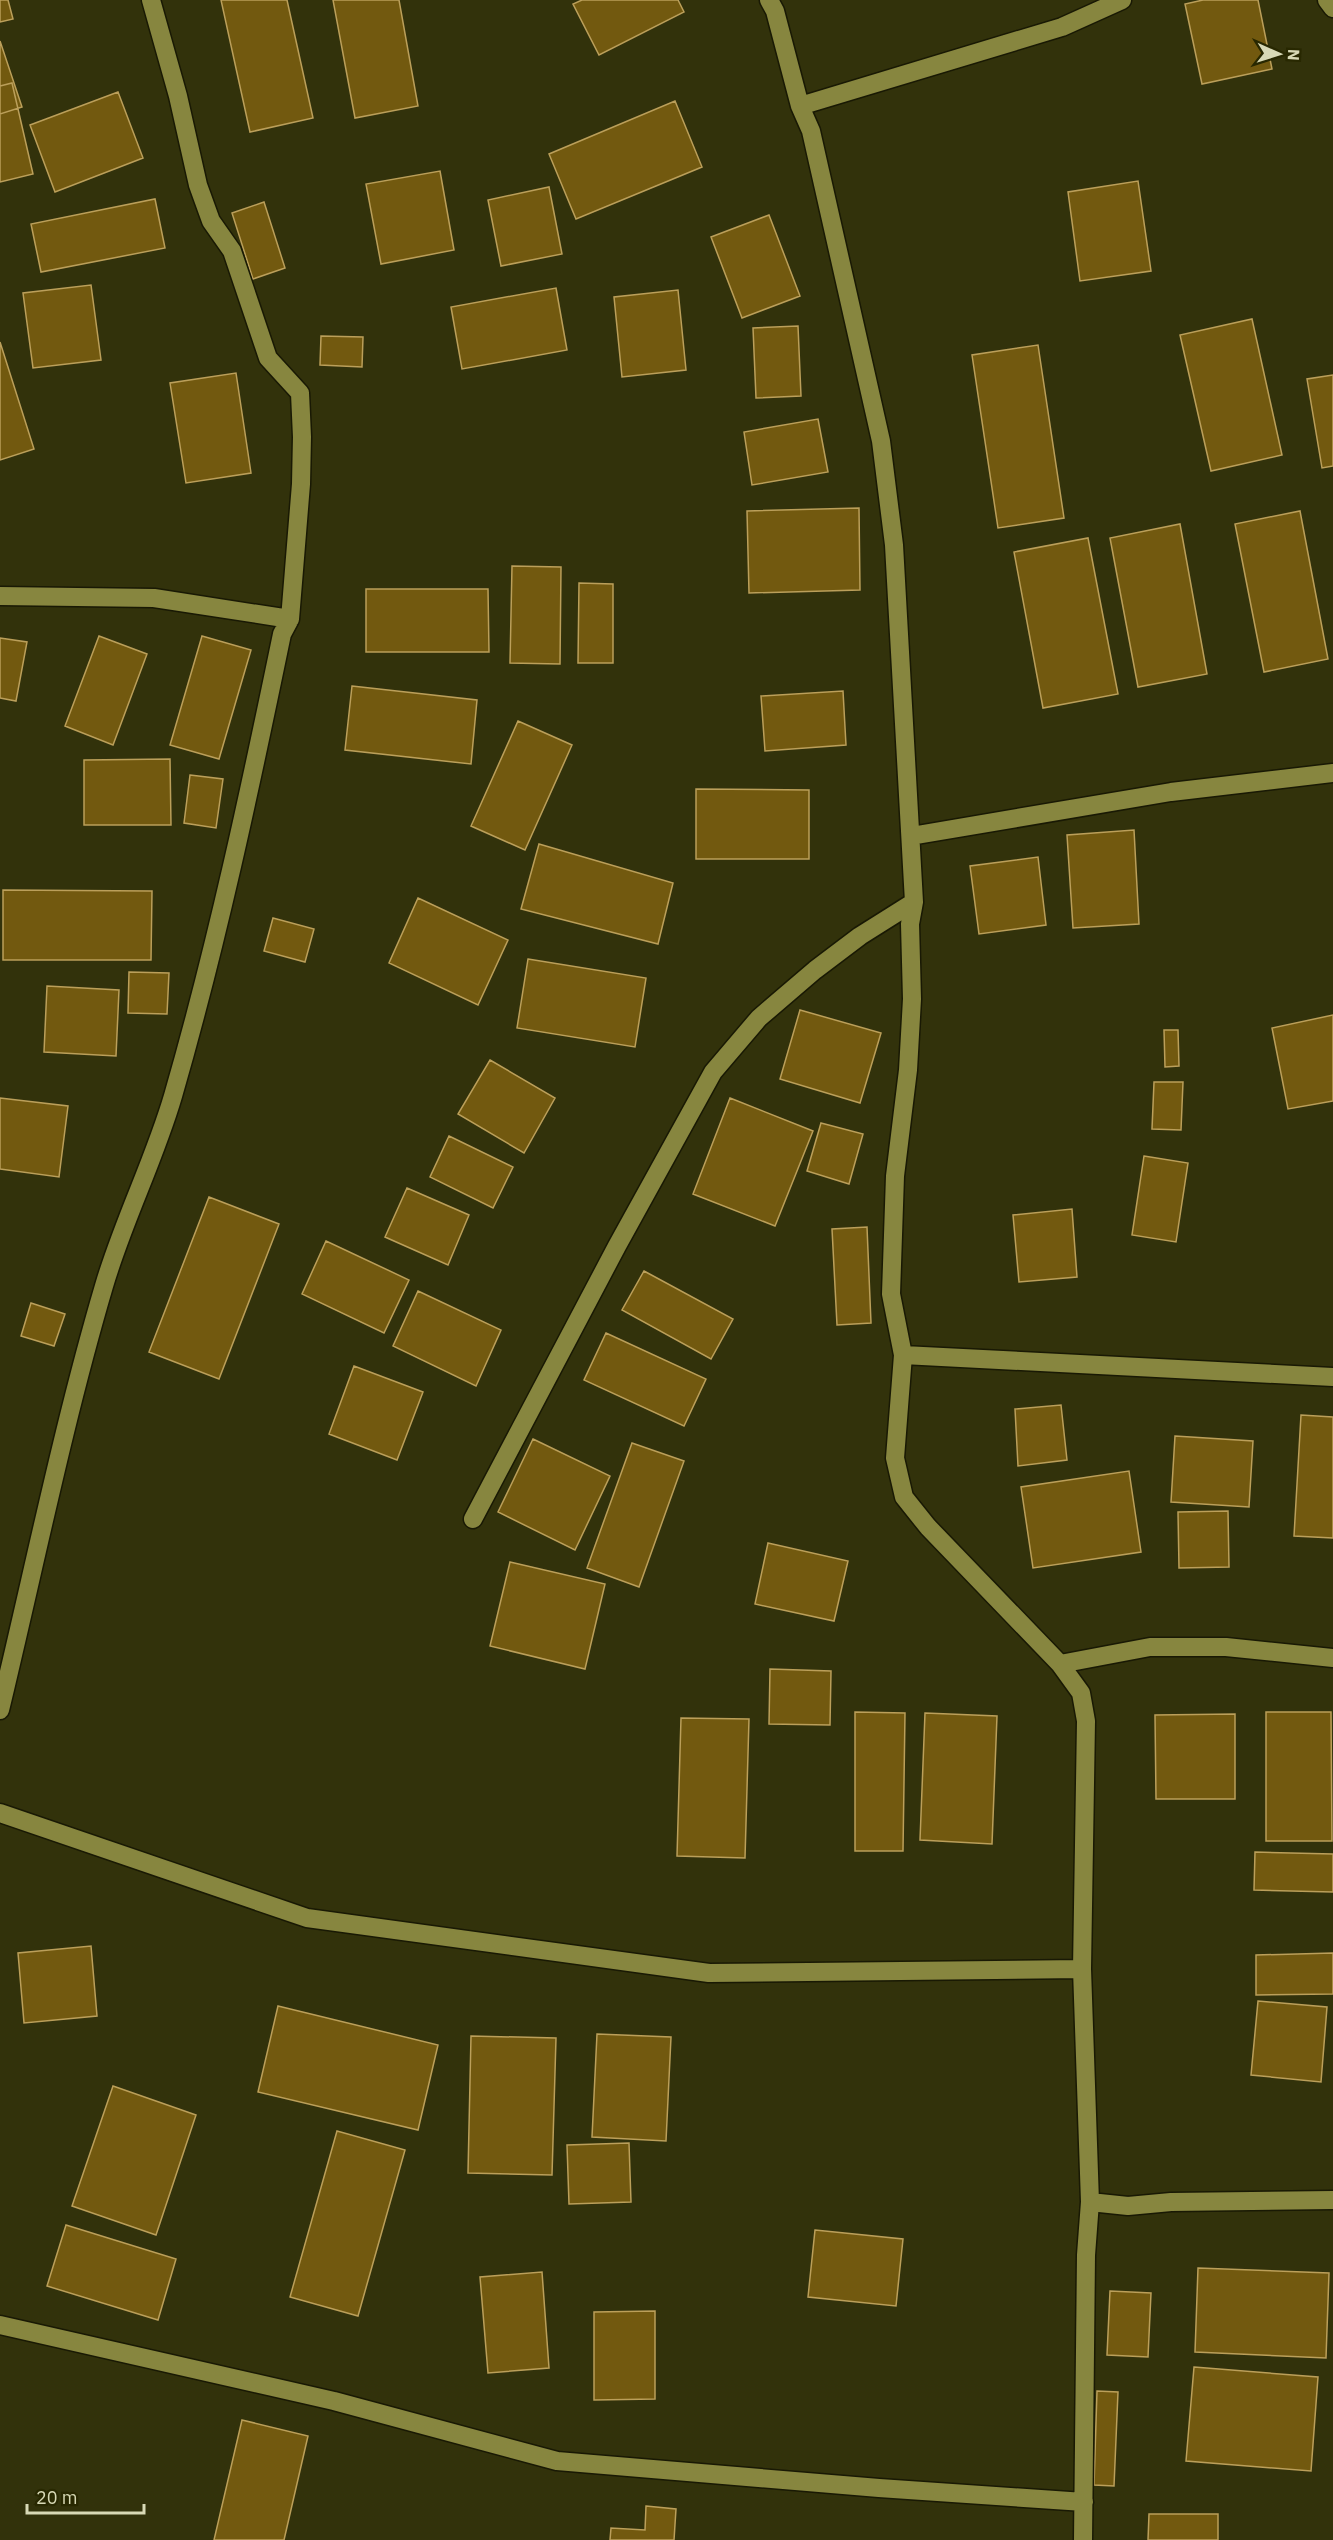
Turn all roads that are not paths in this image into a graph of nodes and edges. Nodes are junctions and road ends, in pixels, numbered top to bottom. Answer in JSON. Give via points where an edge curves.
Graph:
{"nodes":[{"id":1,"x":151,"y":0,"type":"edge"},
{"id":2,"x":769,"y":0,"type":"edge"},
{"id":3,"x":1122,"y":0,"type":"edge"},
{"id":4,"x":1328,"y":0,"type":"edge"},
{"id":5,"x":1333,"y":8,"type":"edge"},
{"id":6,"x":800,"y":106,"type":"junction"},
{"id":7,"x":0,"y":596,"type":"edge"},
{"id":8,"x":290,"y":619,"type":"junction"},
{"id":9,"x":1333,"y":773,"type":"edge"},
{"id":10,"x":911,"y":836,"type":"junction"},
{"id":11,"x":914,"y":902,"type":"junction"},
{"id":12,"x":903,"y":1356,"type":"junction"},
{"id":13,"x":1333,"y":1377,"type":"edge"},
{"id":14,"x":473,"y":1519,"type":"dead end"},
{"id":15,"x":1333,"y":1658,"type":"edge"},
{"id":16,"x":1060,"y":1664,"type":"junction"},
{"id":17,"x":0,"y":1710,"type":"edge"},
{"id":18,"x":0,"y":1813,"type":"edge"},
{"id":19,"x":1082,"y":1970,"type":"junction"},
{"id":20,"x":1333,"y":2200,"type":"edge"},
{"id":21,"x":1090,"y":2202,"type":"junction"},
{"id":22,"x":0,"y":2325,"type":"edge"},
{"id":23,"x":1084,"y":2502,"type":"junction"},
{"id":24,"x":1083,"y":2540,"type":"edge"}],
"edges":[{"from":1,"to":8,"type":"street","via":[[198,185],[211,221],[232,251],[268,358],[300,393],[301,484]]},
{"from":2,"to":6,"type":"street"},
{"from":3,"to":6,"type":"street","via":[[1062,27]]},
{"from":4,"to":5,"type":"street"},
{"from":6,"to":10,"type":"street","via":[[811,131],[881,441],[894,545]]},
{"from":7,"to":8,"type":"street","via":[[154,598]]},
{"from":8,"to":17,"type":"street","via":[[282,634],[241,834],[205,978],[172,1100],[104,1284]]},
{"from":9,"to":10,"type":"street","via":[[1171,792]]},
{"from":10,"to":11,"type":"street"},
{"from":11,"to":12,"type":"street","via":[[910,924],[909,1058],[894,1176],[891,1294]]},
{"from":11,"to":14,"type":"street","via":[[860,936],[759,1017],[712,1072]]},
{"from":12,"to":13,"type":"street"},
{"from":12,"to":16,"type":"street","via":[[895,1458],[904,1497]]},
{"from":15,"to":16,"type":"street","via":[[1226,1647],[1150,1647]]},
{"from":16,"to":19,"type":"street","via":[[1081,1693],[1086,1721]]},
{"from":18,"to":19,"type":"street","via":[[306,1918],[710,1973]]},
{"from":19,"to":21,"type":"street"},
{"from":20,"to":21,"type":"street","via":[[1128,2206]]},
{"from":21,"to":23,"type":"street"},
{"from":22,"to":23,"type":"street","via":[[334,2401],[557,2461]]},
{"from":23,"to":24,"type":"street"}]}
